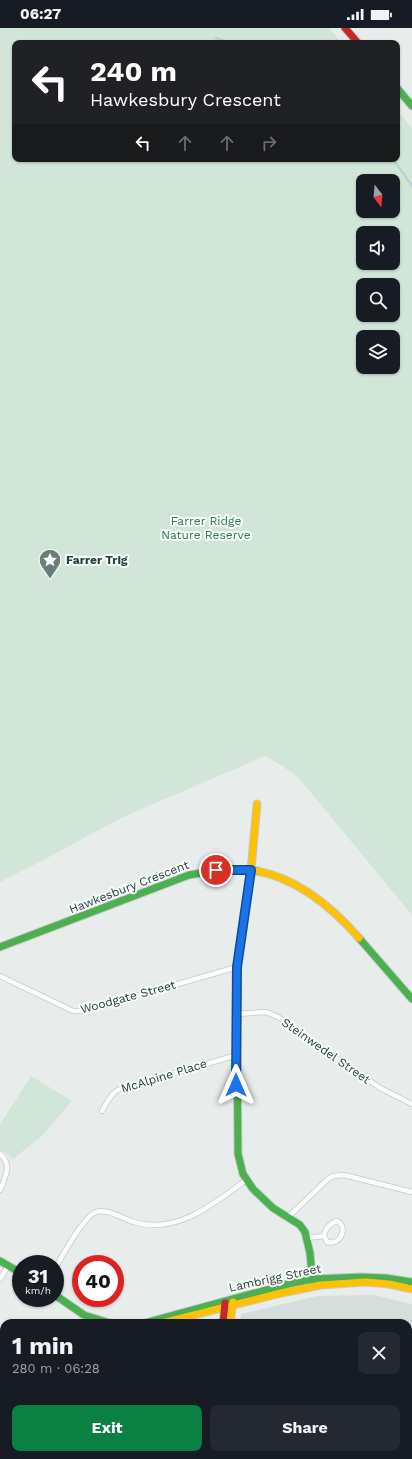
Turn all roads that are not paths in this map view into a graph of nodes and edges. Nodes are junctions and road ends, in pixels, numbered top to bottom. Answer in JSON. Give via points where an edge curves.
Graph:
{"nodes":[{"id":1,"x":345,"y":28,"type":"edge"},
{"id":2,"x":355,"y":40,"type":"edge"},
{"id":3,"x":400,"y":92,"type":"edge"},
{"id":4,"x":412,"y":106,"type":"edge"},
{"id":5,"x":257,"y":804,"type":"dead end"},
{"id":6,"x":251,"y":870,"type":"junction"},
{"id":7,"x":0,"y":947,"type":"edge"},
{"id":8,"x":237,"y":967,"type":"junction"},
{"id":9,"x":0,"y":976,"type":"edge"},
{"id":10,"x":412,"y":998,"type":"edge"},
{"id":11,"x":237,"y":1014,"type":"junction"},
{"id":12,"x":236,"y":1055,"type":"junction"},
{"id":13,"x":412,"y":1104,"type":"edge"},
{"id":14,"x":102,"y":1111,"type":"dead end"},
{"id":15,"x":0,"y":1154,"type":"edge"},
{"id":16,"x":246,"y":1180,"type":"junction"},
{"id":17,"x":0,"y":1190,"type":"edge"},
{"id":18,"x":412,"y":1192,"type":"edge"},
{"id":19,"x":288,"y":1216,"type":"junction"},
{"id":20,"x":324,"y":1236,"type":"junction"},
{"id":21,"x":307,"y":1238,"type":"junction"},
{"id":22,"x":63,"y":1255,"type":"edge"},
{"id":23,"x":0,"y":1261,"type":"edge"},
{"id":24,"x":8,"y":1266,"type":"junction"},
{"id":25,"x":12,"y":1268,"type":"edge"},
{"id":26,"x":0,"y":1279,"type":"edge"},
{"id":27,"x":313,"y":1282,"type":"junction"},
{"id":28,"x":412,"y":1282,"type":"edge"},
{"id":29,"x":412,"y":1289,"type":"edge"},
{"id":30,"x":64,"y":1301,"type":"edge"},
{"id":31,"x":233,"y":1302,"type":"junction"},
{"id":32,"x":225,"y":1303,"type":"junction"},
{"id":33,"x":97,"y":1319,"type":"edge"},
{"id":34,"x":153,"y":1319,"type":"edge"},
{"id":35,"x":175,"y":1319,"type":"edge"},
{"id":36,"x":223,"y":1319,"type":"edge"},
{"id":37,"x":231,"y":1319,"type":"edge"}],
"edges":[{"from":1,"to":2,"type":"street"},
{"from":3,"to":4,"type":"street"},
{"from":5,"to":6,"type":"street"},
{"from":6,"to":7,"type":"street","name":"Hawkesbury Crescent","via":[[216,870],[189,875]]},
{"from":6,"to":8,"type":"street"},
{"from":6,"to":10,"type":"street","name":"Hawkesbury Crescent","via":[[280,878],[328,906]]},
{"from":8,"to":9,"type":"street","name":"Woodgate Street","via":[[84,1012],[73,1011]]},
{"from":8,"to":11,"type":"street"},
{"from":11,"to":12,"type":"street"},
{"from":11,"to":13,"type":"street","name":"Steinwedel Street","via":[[266,1012],[278,1017],[380,1088]]},
{"from":12,"to":14,"type":"street","name":"McAlpine Place","via":[[120,1089],[111,1095]]},
{"from":12,"to":16,"type":"street","via":[[238,1154]]},
{"from":15,"to":17,"type":"street","via":[[5,1158],[8,1170]]},
{"from":16,"to":19,"type":"street","via":[[273,1208]]},
{"from":16,"to":22,"type":"street","via":[[191,1217],[173,1224],[146,1225],[108,1212],[97,1212],[86,1218]]},
{"from":18,"to":19,"type":"street","via":[[344,1174],[338,1175],[328,1179]]},
{"from":19,"to":21,"type":"street","via":[[300,1226]]},
{"from":20,"to":20,"type":"street","via":[[332,1223],[340,1223],[342,1230],[338,1241],[328,1242]]},
{"from":20,"to":21,"type":"street"},
{"from":21,"to":27,"type":"street"},
{"from":23,"to":24,"type":"street"},
{"from":24,"to":25,"type":"street"},
{"from":24,"to":26,"type":"street"},
{"from":27,"to":28,"type":"street","name":"Lambrigg Street","via":[[361,1277]]},
{"from":27,"to":29,"type":"street","name":"Lambrigg Street","via":[[386,1284]]},
{"from":27,"to":31,"type":"street","name":"Lambrigg Street"},
{"from":30,"to":33,"type":"street","via":[[84,1315]]},
{"from":31,"to":32,"type":"street","name":"Lambrigg Street"},
{"from":31,"to":37,"type":"street"},
{"from":32,"to":34,"type":"street","name":"Lambrigg Street"},
{"from":32,"to":35,"type":"street","name":"Lambrigg Street"},
{"from":32,"to":36,"type":"street"}]}
